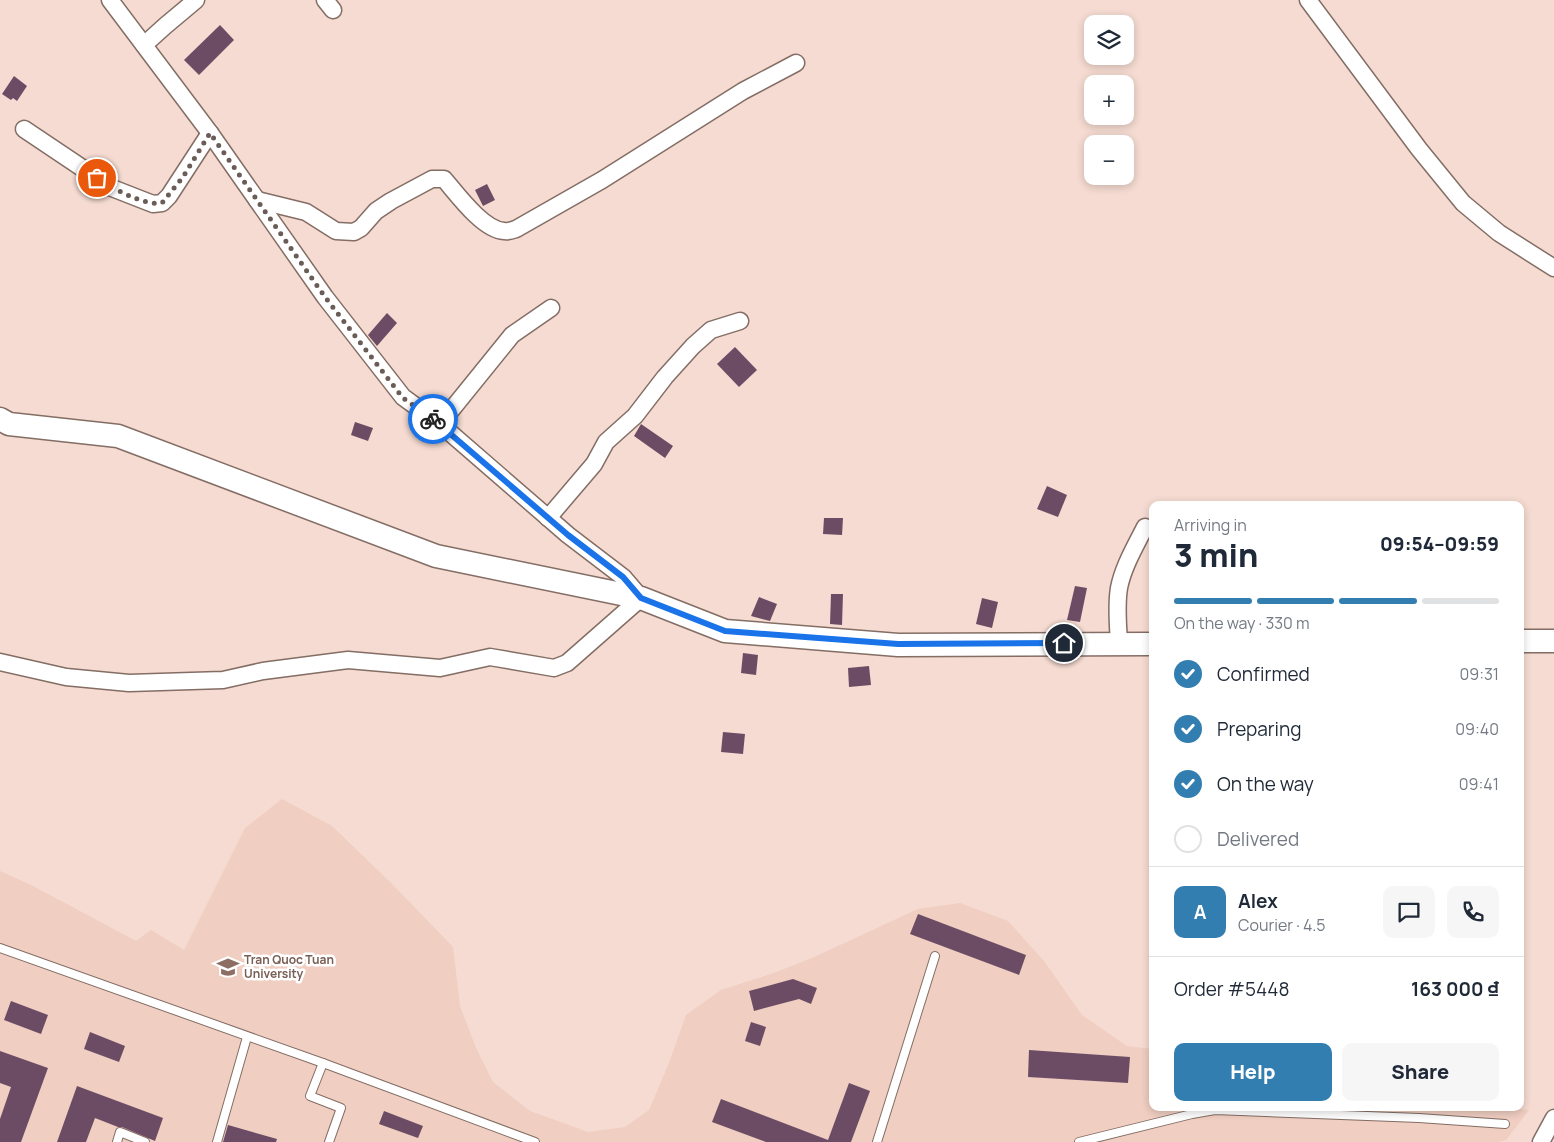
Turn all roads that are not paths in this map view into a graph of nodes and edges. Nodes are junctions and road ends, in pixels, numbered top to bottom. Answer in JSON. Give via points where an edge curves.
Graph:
{"nodes":[{"id":1,"x":110,"y":0,"type":"edge"},
{"id":2,"x":196,"y":0,"type":"edge"},
{"id":3,"x":1308,"y":0,"type":"edge"},
{"id":4,"x":144,"y":45,"type":"junction"},
{"id":5,"x":796,"y":62,"type":"dead end"},
{"id":6,"x":24,"y":129,"type":"dead end"},
{"id":7,"x":210,"y":133,"type":"junction"},
{"id":8,"x":257,"y":200,"type":"junction"},
{"id":9,"x":1554,"y":268,"type":"edge"},
{"id":10,"x":551,"y":308,"type":"dead end"},
{"id":11,"x":740,"y":320,"type":"dead end"},
{"id":12,"x":0,"y":419,"type":"edge"},
{"id":13,"x":440,"y":424,"type":"junction"},
{"id":14,"x":548,"y":518,"type":"junction"},
{"id":15,"x":1145,"y":528,"type":"dead end"},
{"id":16,"x":641,"y":598,"type":"junction"},
{"id":17,"x":1524,"y":641,"type":"edge"},
{"id":18,"x":1554,"y":641,"type":"edge"},
{"id":19,"x":1119,"y":643,"type":"junction"},
{"id":20,"x":1149,"y":644,"type":"edge"},
{"id":21,"x":0,"y":662,"type":"edge"},
{"id":22,"x":0,"y":948,"type":"edge"},
{"id":23,"x":935,"y":956,"type":"dead end"},
{"id":24,"x":247,"y":1037,"type":"junction"},
{"id":25,"x":323,"y":1063,"type":"junction"},
{"id":26,"x":1209,"y":1111,"type":"edge"},
{"id":27,"x":1240,"y":1111,"type":"edge"},
{"id":28,"x":1554,"y":1118,"type":"edge"},
{"id":29,"x":1505,"y":1124,"type":"dead end"},
{"id":30,"x":522,"y":1140,"type":"edge"},
{"id":31,"x":117,"y":1142,"type":"edge"},
{"id":32,"x":145,"y":1142,"type":"edge"},
{"id":33,"x":217,"y":1142,"type":"edge"},
{"id":34,"x":329,"y":1142,"type":"edge"},
{"id":35,"x":536,"y":1142,"type":"edge"},
{"id":36,"x":877,"y":1142,"type":"edge"},
{"id":37,"x":1079,"y":1142,"type":"edge"},
{"id":38,"x":1541,"y":1142,"type":"edge"}],
"edges":[{"from":1,"to":4,"type":"street"},
{"from":2,"to":4,"type":"street"},
{"from":3,"to":9,"type":"street","via":[[1463,203],[1499,233]]},
{"from":4,"to":7,"type":"street"},
{"from":5,"to":8,"type":"street","via":[[516,230],[503,232],[484,222],[444,179],[432,179],[390,201],[354,232],[336,231],[306,212]]},
{"from":6,"to":7,"type":"street","via":[[112,188],[153,204],[162,203],[169,196]]},
{"from":7,"to":8,"type":"street"},
{"from":8,"to":13,"type":"street","via":[[325,297],[403,398]]},
{"from":10,"to":13,"type":"street","via":[[512,335]]},
{"from":11,"to":14,"type":"street","via":[[711,330],[693,346],[635,416],[606,442],[594,464]]},
{"from":12,"to":16,"type":"street","via":[[9,424],[118,436],[436,556]]},
{"from":13,"to":14,"type":"street"},
{"from":14,"to":16,"type":"street","via":[[623,577]]},
{"from":15,"to":19,"type":"street","via":[[1130,556],[1120,586]]},
{"from":16,"to":19,"type":"street","via":[[725,631],[898,644]]},
{"from":16,"to":21,"type":"street","via":[[567,663],[554,668],[490,657],[440,668],[348,660],[263,671],[223,680],[128,683],[66,677]]},
{"from":17,"to":18,"type":"street"},
{"from":19,"to":20,"type":"street"},
{"from":22,"to":24,"type":"lane"},
{"from":23,"to":36,"type":"lane"},
{"from":24,"to":25,"type":"lane"},
{"from":24,"to":33,"type":"lane"},
{"from":25,"to":30,"type":"lane"},
{"from":25,"to":34,"type":"lane","via":[[310,1096],[341,1108]]},
{"from":26,"to":37,"type":"lane"},
{"from":27,"to":29,"type":"lane"},
{"from":28,"to":38,"type":"street"},
{"from":30,"to":35,"type":"lane"},
{"from":31,"to":32,"type":"lane","via":[[120,1132]]}]}
